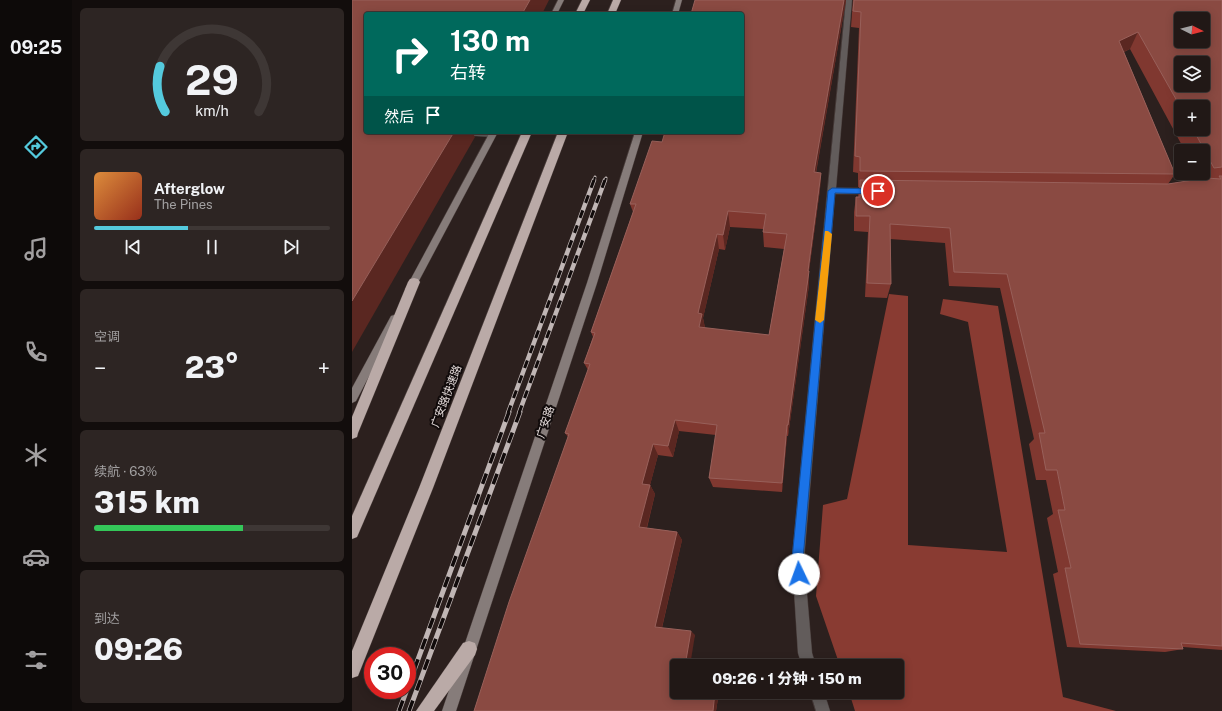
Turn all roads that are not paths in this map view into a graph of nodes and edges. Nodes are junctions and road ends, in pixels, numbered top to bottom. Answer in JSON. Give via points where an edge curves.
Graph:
{"nodes":[{"id":1,"x":561,"y":0,"type":"edge"},
{"id":2,"x":586,"y":0,"type":"edge"},
{"id":3,"x":617,"y":0,"type":"edge"},
{"id":4,"x":680,"y":0,"type":"edge"},
{"id":5,"x":849,"y":0,"type":"edge"},
{"id":6,"x":555,"y":12,"type":"edge"},
{"id":7,"x":580,"y":12,"type":"edge"},
{"id":8,"x":612,"y":12,"type":"edge"},
{"id":9,"x":676,"y":12,"type":"edge"},
{"id":10,"x":492,"y":134,"type":"edge"},
{"id":11,"x":526,"y":134,"type":"edge"},
{"id":12,"x":562,"y":134,"type":"edge"},
{"id":13,"x":638,"y":134,"type":"edge"},
{"id":14,"x":832,"y":191,"type":"junction"},
{"id":15,"x":879,"y":191,"type":"edge"},
{"id":16,"x":414,"y":282,"type":"junction"},
{"id":17,"x":352,"y":398,"type":"edge"},
{"id":18,"x":352,"y":433,"type":"edge"},
{"id":19,"x":352,"y":532,"type":"edge"},
{"id":20,"x":469,"y":650,"type":"junction"},
{"id":21,"x":807,"y":659,"type":"edge"},
{"id":22,"x":352,"y":670,"type":"edge"},
{"id":23,"x":819,"y":699,"type":"edge"},
{"id":24,"x":424,"y":711,"type":"edge"},
{"id":25,"x":449,"y":711,"type":"edge"},
{"id":26,"x":823,"y":711,"type":"edge"}],
"edges":[{"from":1,"to":6,"type":"main road"},
{"from":2,"to":7,"type":"highway"},
{"from":3,"to":8,"type":"highway"},
{"from":4,"to":9,"type":"main road"},
{"from":5,"to":14,"type":"street"},
{"from":10,"to":16,"type":"main road"},
{"from":11,"to":19,"type":"highway"},
{"from":12,"to":22,"type":"highway","name":"广安路快速路","via":[[426,488]]},
{"from":13,"to":20,"type":"main road","name":"广安路","via":[[592,283]]},
{"from":14,"to":15,"type":"street"},
{"from":14,"to":21,"type":"street","via":[[798,559]]},
{"from":16,"to":17,"type":"main road"},
{"from":16,"to":18,"type":"highway"},
{"from":20,"to":24,"type":"highway"},
{"from":20,"to":25,"type":"main road","name":"广安路"},
{"from":23,"to":26,"type":"street"}]}
